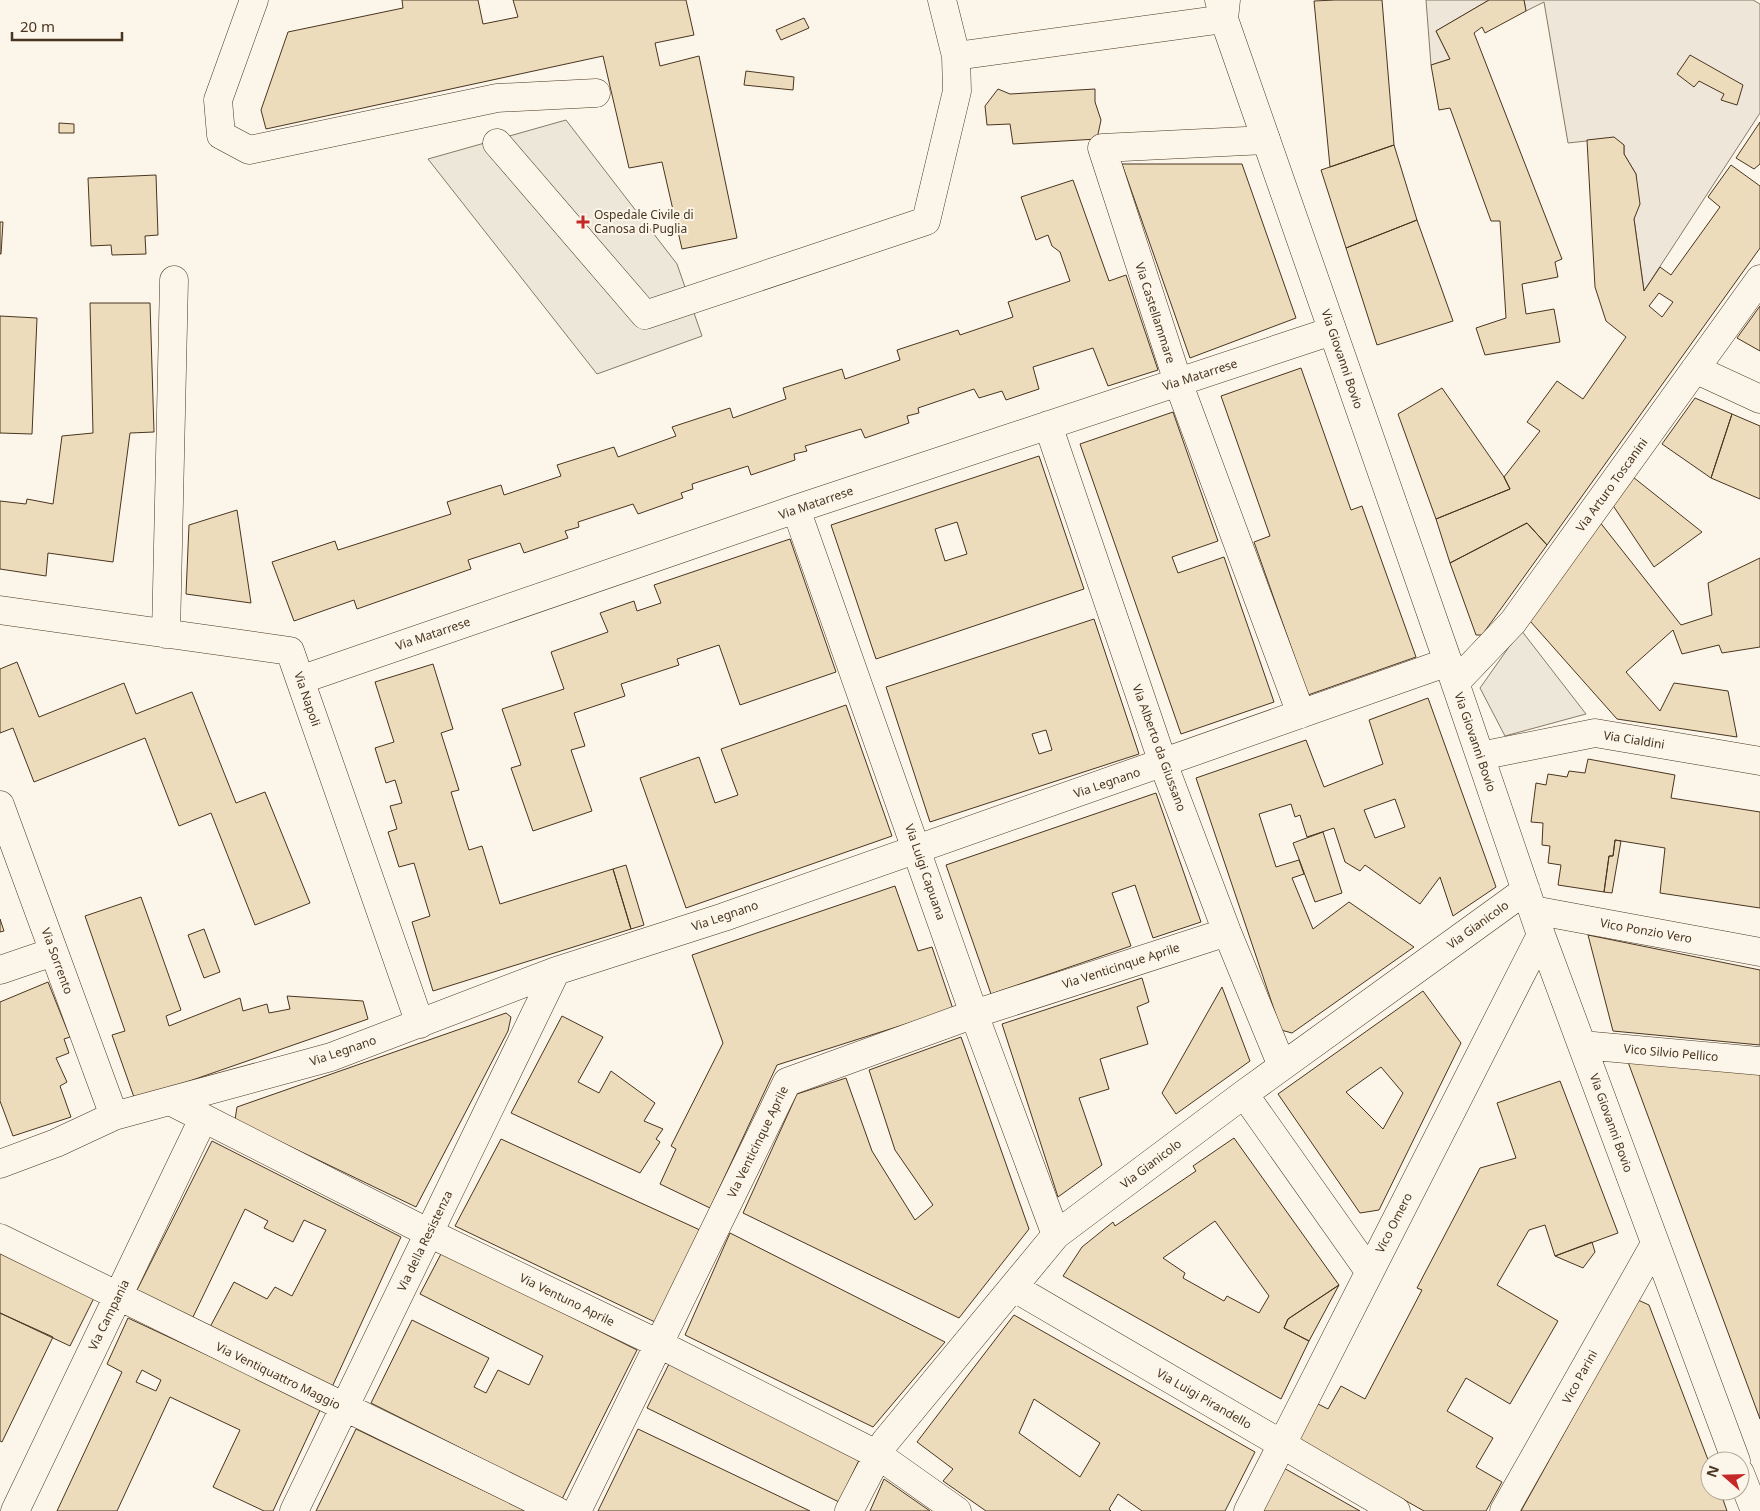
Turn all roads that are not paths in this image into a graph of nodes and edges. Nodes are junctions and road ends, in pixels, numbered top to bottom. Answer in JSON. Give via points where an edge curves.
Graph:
{"nodes":[{"id":1,"x":254,"y":0,"type":"edge"},
{"id":2,"x":942,"y":0,"type":"edge"},
{"id":3,"x":1223,"y":6,"type":"edge"},
{"id":4,"x":956,"y":56,"type":"junction"},
{"id":5,"x":596,"y":93,"type":"dead end"},
{"id":6,"x":1266,"y":140,"type":"junction"},
{"id":7,"x":497,"y":143,"type":"dead end"},
{"id":8,"x":1760,"y":279,"type":"edge"},
{"id":9,"x":174,"y":280,"type":"dead end"},
{"id":10,"x":1332,"y":331,"type":"junction"},
{"id":11,"x":1695,"y":369,"type":"junction"},
{"id":12,"x":1178,"y":382,"type":"junction"},
{"id":13,"x":1760,"y":400,"type":"edge"},
{"id":14,"x":1048,"y":425,"type":"junction"},
{"id":15,"x":796,"y":509,"type":"junction"},
{"id":16,"x":0,"y":610,"type":"edge"},
{"id":17,"x":166,"y":634,"type":"junction"},
{"id":18,"x":1451,"y":672,"type":"junction"},
{"id":19,"x":300,"y":680,"type":"junction"},
{"id":20,"x":1301,"y":714,"type":"junction"},
{"id":21,"x":1480,"y":756,"type":"junction"},
{"id":22,"x":1760,"y":761,"type":"edge"},
{"id":23,"x":1163,"y":764,"type":"junction"},
{"id":24,"x":0,"y":805,"type":"edge"},
{"id":25,"x":917,"y":850,"type":"junction"},
{"id":26,"x":1533,"y":912,"type":"junction"},
{"id":27,"x":1227,"y":932,"type":"junction"},
{"id":28,"x":53,"y":952,"type":"junction"},
{"id":29,"x":1760,"y":952,"type":"edge"},
{"id":30,"x":0,"y":970,"type":"edge"},
{"id":31,"x":556,"y":971,"type":"junction"},
{"id":32,"x":974,"y":1014,"type":"junction"},
{"id":33,"x":420,"y":1024,"type":"junction"},
{"id":34,"x":1582,"y":1045,"type":"junction"},
{"id":35,"x":1760,"y":1061,"type":"edge"},
{"id":36,"x":1282,"y":1066,"type":"junction"},
{"id":37,"x":1244,"y":1094,"type":"junction"},
{"id":38,"x":170,"y":1101,"type":"junction"},
{"id":39,"x":114,"y":1116,"type":"junction"},
{"id":40,"x":204,"y":1118,"type":"junction"},
{"id":41,"x":0,"y":1164,"type":"edge"},
{"id":42,"x":429,"y":1233,"type":"junction"},
{"id":43,"x":1056,"y":1235,"type":"junction"},
{"id":44,"x":0,"y":1238,"type":"edge"},
{"id":45,"x":1655,"y":1244,"type":"junction"},
{"id":46,"x":1369,"y":1271,"type":"junction"},
{"id":47,"x":1013,"y":1287,"type":"junction"},
{"id":48,"x":118,"y":1297,"type":"junction"},
{"id":49,"x":659,"y":1344,"type":"junction"},
{"id":50,"x":343,"y":1408,"type":"junction"},
{"id":51,"x":1281,"y":1444,"type":"junction"},
{"id":52,"x":1732,"y":1451,"type":"edge"},
{"id":53,"x":878,"y":1455,"type":"junction"},
{"id":54,"x":1750,"y":1498,"type":"edge"},
{"id":55,"x":16,"y":1511,"type":"edge"},
{"id":56,"x":294,"y":1511,"type":"edge"},
{"id":57,"x":557,"y":1511,"type":"edge"},
{"id":58,"x":577,"y":1511,"type":"edge"},
{"id":59,"x":849,"y":1511,"type":"edge"},
{"id":60,"x":958,"y":1511,"type":"edge"},
{"id":61,"x":1248,"y":1511,"type":"edge"},
{"id":62,"x":1396,"y":1511,"type":"edge"},
{"id":63,"x":1504,"y":1511,"type":"edge"},
{"id":64,"x":1755,"y":1511,"type":"edge"}],
"edges":[{"from":1,"to":5,"type":"street","via":[[218,100],[221,135],[249,150],[497,98]]},
{"from":2,"to":4,"type":"street"},
{"from":3,"to":4,"type":"street"},
{"from":3,"to":6,"type":"street","name":"Via Giovanni Bovio"},
{"from":4,"to":7,"type":"street","via":[[957,90],[926,221],[645,315]]},
{"from":6,"to":10,"type":"street","name":"Via Giovanni Bovio"},
{"from":6,"to":12,"type":"street","name":"Via Castellammare","via":[[1102,148]]},
{"from":8,"to":11,"type":"street","name":"Via Arturo Toscanini"},
{"from":9,"to":17,"type":"street"},
{"from":10,"to":12,"type":"street","name":"Via Matarrese"},
{"from":10,"to":18,"type":"street","name":"Via Giovanni Bovio"},
{"from":11,"to":13,"type":"street"},
{"from":11,"to":18,"type":"street","name":"Via Arturo Toscanini","via":[[1513,622]]},
{"from":12,"to":14,"type":"street","name":"Via Matarrese"},
{"from":12,"to":20,"type":"street","name":"Via Castellammare"},
{"from":14,"to":15,"type":"street","name":"Via Matarrese"},
{"from":14,"to":23,"type":"street","name":"Via Alberto da Giussano"},
{"from":15,"to":19,"type":"street","name":"Via Matarrese"},
{"from":15,"to":25,"type":"street","name":"Via Luigi Capuana"},
{"from":16,"to":17,"type":"street","name":"Via Napoli"},
{"from":17,"to":19,"type":"street","name":"Via Napoli","via":[[290,651]]},
{"from":18,"to":20,"type":"street","name":"Via Legnano"},
{"from":18,"to":21,"type":"street","name":"Via Giovanni Bovio"},
{"from":19,"to":33,"type":"street","name":"Via Napoli"},
{"from":20,"to":23,"type":"street","name":"Via Legnano"},
{"from":21,"to":22,"type":"street","name":"Via Cialdini","via":[[1595,733]]},
{"from":21,"to":26,"type":"street","name":"Via Giovanni Bovio"},
{"from":23,"to":25,"type":"street","name":"Via Legnano"},
{"from":23,"to":27,"type":"street","name":"Via Alberto da Giussano"},
{"from":24,"to":28,"type":"street","name":"Via Sorrento"},
{"from":25,"to":31,"type":"street","name":"Via Legnano"},
{"from":25,"to":32,"type":"street","name":"Via Luigi Capuana"},
{"from":26,"to":29,"type":"street","name":"Vico Ponzio Vero"},
{"from":26,"to":34,"type":"street","name":"Via Giovanni Bovio"},
{"from":26,"to":36,"type":"street","name":"Via Gianicolo"},
{"from":26,"to":46,"type":"street","name":"Vico Omero"},
{"from":27,"to":32,"type":"street","name":"Via Venticinque Aprile"},
{"from":27,"to":36,"type":"street","name":"Via Alberto da Giussano"},
{"from":28,"to":30,"type":"street"},
{"from":28,"to":39,"type":"street","name":"Via Sorrento"},
{"from":31,"to":33,"type":"street","name":"Via Legnano"},
{"from":31,"to":42,"type":"street","name":"Via della Resistenza"},
{"from":32,"to":43,"type":"street","name":"Via Luigi Capuana"},
{"from":32,"to":49,"type":"street","name":"Via Venticinque Aprile","via":[[787,1082]]},
{"from":33,"to":38,"type":"street","name":"Via Legnano","via":[[330,1057]]},
{"from":34,"to":35,"type":"street","name":"Vico Silvio Pellico"},
{"from":34,"to":45,"type":"street","name":"Via Giovanni Bovio"},
{"from":36,"to":37,"type":"street","name":"Via Gianicolo"},
{"from":37,"to":43,"type":"street","name":"Via Gianicolo"},
{"from":37,"to":46,"type":"street"},
{"from":38,"to":39,"type":"street","name":"Via Legnano"},
{"from":38,"to":40,"type":"street","name":"Via Ventuno Aprile"},
{"from":39,"to":41,"type":"street","name":"Via Legnano"},
{"from":40,"to":42,"type":"street","name":"Via Ventuno Aprile"},
{"from":40,"to":48,"type":"street","name":"Via Campania"},
{"from":42,"to":49,"type":"street","name":"Via Ventuno Aprile"},
{"from":42,"to":50,"type":"street","name":"Via della Resistenza"},
{"from":43,"to":47,"type":"street","name":"Via Gianicolo"},
{"from":44,"to":48,"type":"street","name":"Via Ventiquattro Maggio"},
{"from":45,"to":52,"type":"street","name":"Via Giovanni Bovio"},
{"from":45,"to":63,"type":"street","name":"Vico Parini"},
{"from":46,"to":51,"type":"street","name":"Vico Omero"},
{"from":47,"to":51,"type":"street","name":"Via Luigi Pirandello"},
{"from":47,"to":53,"type":"street","name":"Via Gianicolo","via":[[884,1442]]},
{"from":48,"to":50,"type":"street","name":"Via Ventiquattro Maggio"},
{"from":48,"to":55,"type":"street","name":"Via Campania"},
{"from":49,"to":53,"type":"street","name":"Via Ventuno Aprile"},
{"from":49,"to":58,"type":"street","name":"Via Venticinque Aprile"},
{"from":50,"to":56,"type":"street","name":"Via della Resistenza"},
{"from":50,"to":57,"type":"street","name":"Via Ventiquattro Maggio"},
{"from":51,"to":61,"type":"street","name":"Vico Omero"},
{"from":51,"to":62,"type":"street","name":"Via Luigi Pirandello"},
{"from":53,"to":59,"type":"street","name":"Via Gianicolo"},
{"from":53,"to":60,"type":"street","name":"Via Ventuno Aprile"},
{"from":54,"to":64,"type":"street"}]}
